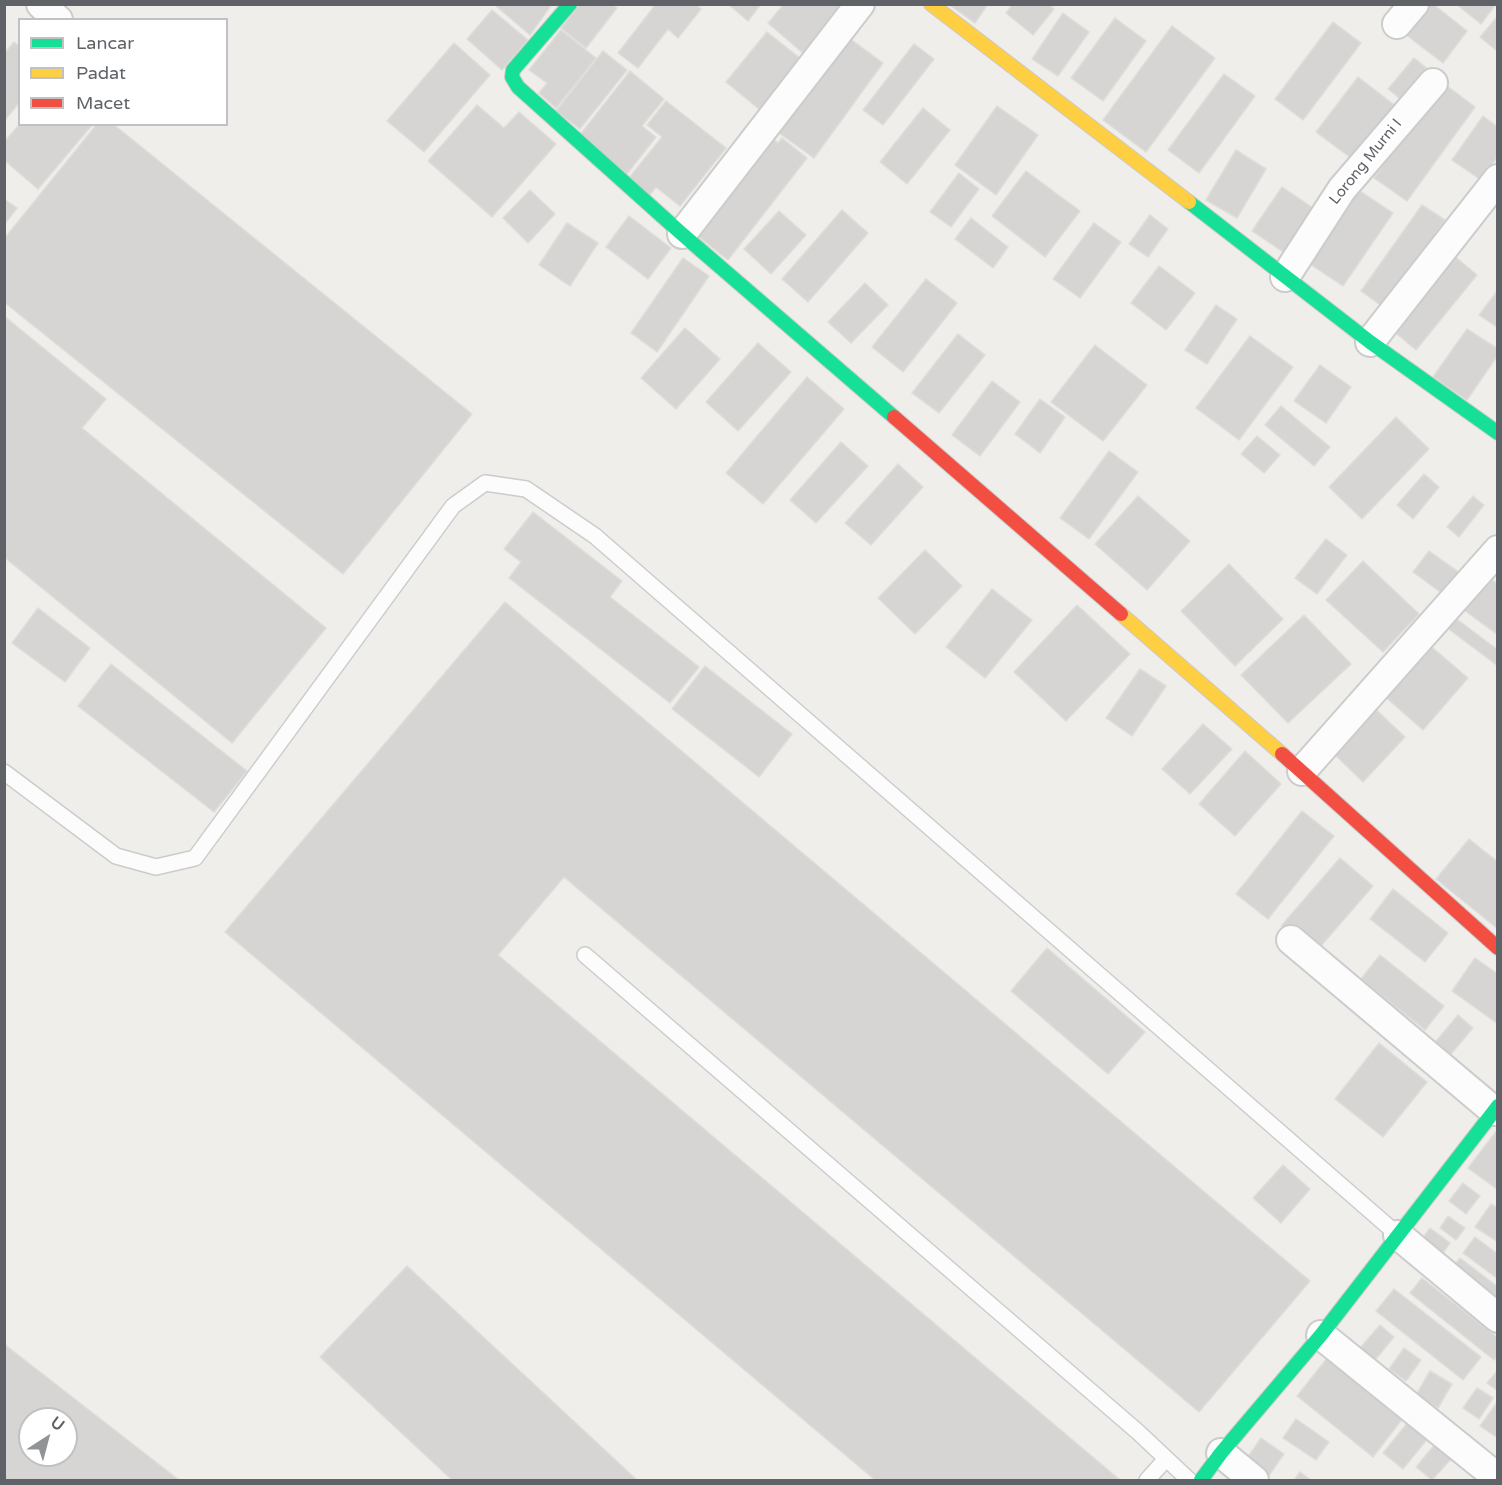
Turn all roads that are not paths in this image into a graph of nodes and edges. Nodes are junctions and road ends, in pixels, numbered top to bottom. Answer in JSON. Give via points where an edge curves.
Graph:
{"nodes":[{"id":1,"x":41,"y":4,"type":"edge"},
{"id":2,"x":570,"y":4,"type":"edge"},
{"id":3,"x":860,"y":4,"type":"edge"},
{"id":4,"x":931,"y":4,"type":"edge"},
{"id":5,"x":56,"y":18,"type":"edge"},
{"id":6,"x":1433,"y":83,"type":"dead end"},
{"id":7,"x":1497,"y":178,"type":"edge"},
{"id":8,"x":682,"y":234,"type":"junction"},
{"id":9,"x":1285,"y":277,"type":"junction"},
{"id":10,"x":1370,"y":342,"type":"junction"},
{"id":11,"x":1497,"y":433,"type":"edge"},
{"id":12,"x":1497,"y":550,"type":"edge"},
{"id":13,"x":1302,"y":771,"type":"junction"},
{"id":14,"x":4,"y":772,"type":"edge"},
{"id":15,"x":1291,"y":940,"type":"dead end"},
{"id":16,"x":1497,"y":948,"type":"edge"},
{"id":17,"x":585,"y":955,"type":"dead end"},
{"id":18,"x":1496,"y":1108,"type":"edge"},
{"id":19,"x":1398,"y":1234,"type":"junction"},
{"id":20,"x":1497,"y":1318,"type":"edge"},
{"id":21,"x":1321,"y":1335,"type":"junction"},
{"id":22,"x":1221,"y":1453,"type":"junction"},
{"id":23,"x":1166,"y":1459,"type":"junction"},
{"id":24,"x":1497,"y":1478,"type":"edge"},
{"id":25,"x":1147,"y":1480,"type":"edge"},
{"id":26,"x":1190,"y":1480,"type":"edge"},
{"id":27,"x":1201,"y":1480,"type":"edge"},
{"id":28,"x":1254,"y":1480,"type":"edge"}],
"edges":[{"from":1,"to":5,"type":"street"},
{"from":2,"to":8,"type":"street","via":[[513,69],[512,77]]},
{"from":3,"to":8,"type":"street"},
{"from":4,"to":9,"type":"street"},
{"from":6,"to":9,"type":"street","name":"Lorong Murni I","via":[[1356,170]]},
{"from":7,"to":10,"type":"street"},
{"from":8,"to":13,"type":"street"},
{"from":9,"to":10,"type":"street"},
{"from":10,"to":11,"type":"street"},
{"from":12,"to":13,"type":"street"},
{"from":13,"to":16,"type":"street"},
{"from":14,"to":19,"type":"lane","via":[[116,856],[156,867],[195,858],[453,506],[485,483],[526,489],[595,536]]},
{"from":15,"to":18,"type":"street"},
{"from":17,"to":23,"type":"lane"},
{"from":18,"to":19,"type":"street"},
{"from":19,"to":20,"type":"street"},
{"from":19,"to":21,"type":"street"},
{"from":21,"to":22,"type":"street"},
{"from":21,"to":24,"type":"street"},
{"from":22,"to":27,"type":"street"},
{"from":22,"to":28,"type":"street"},
{"from":23,"to":25,"type":"lane"},
{"from":23,"to":26,"type":"lane"}]}
